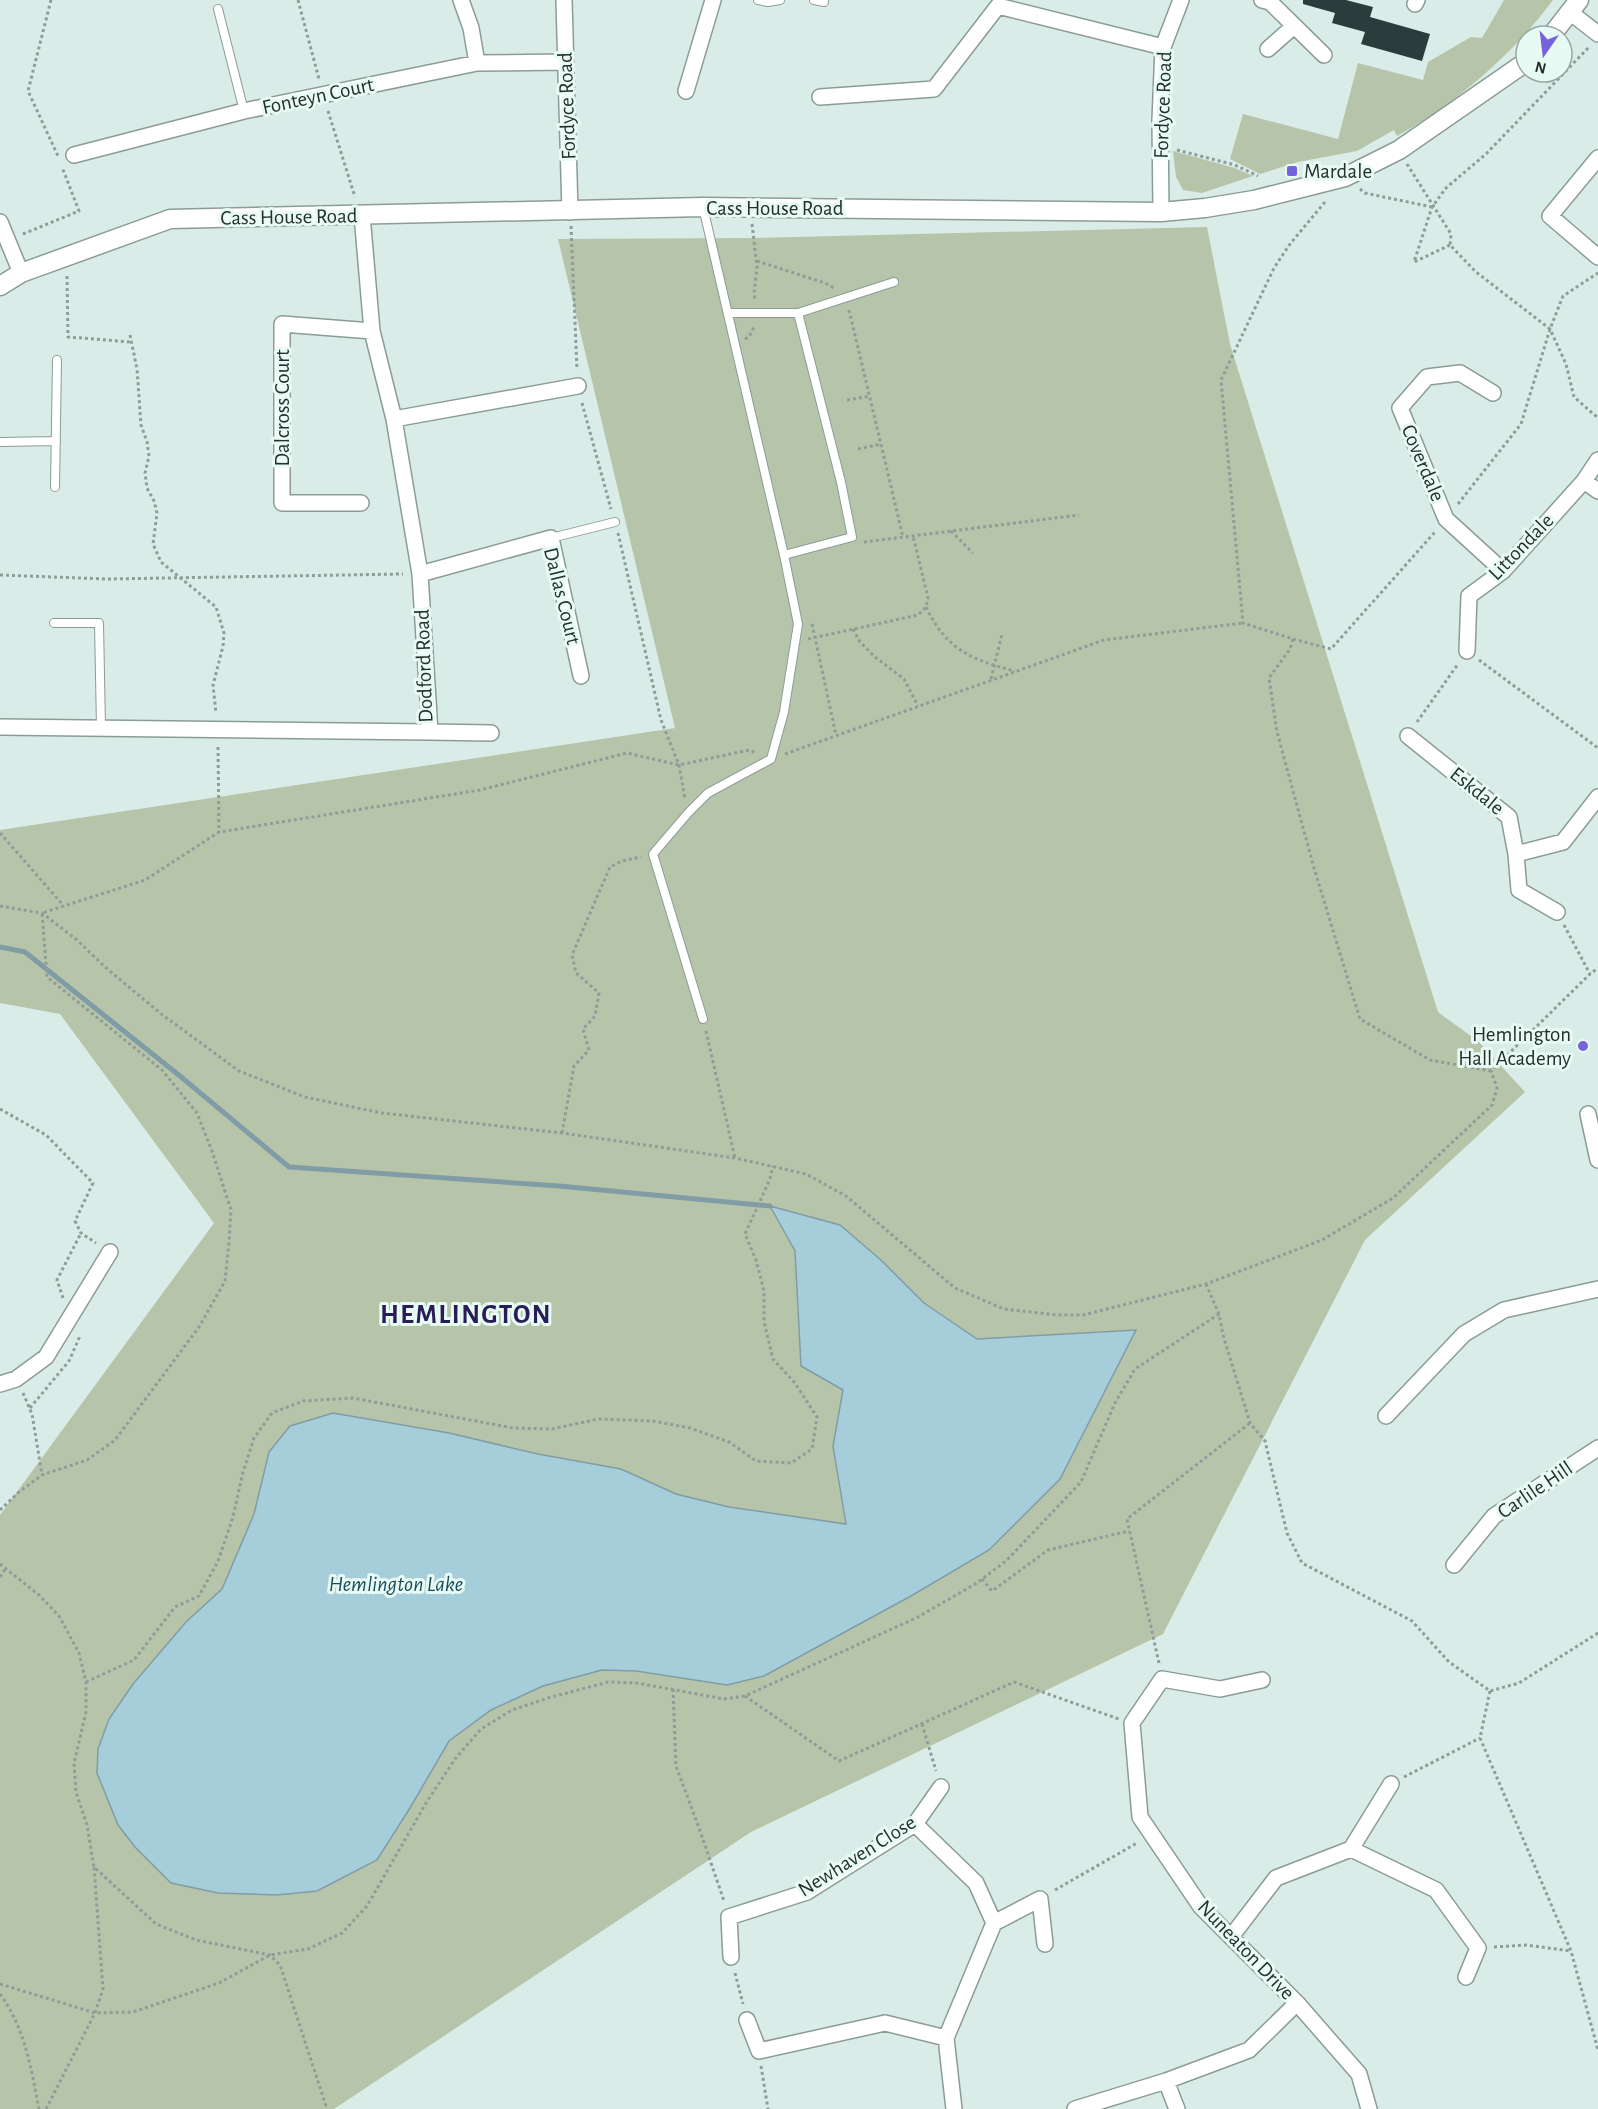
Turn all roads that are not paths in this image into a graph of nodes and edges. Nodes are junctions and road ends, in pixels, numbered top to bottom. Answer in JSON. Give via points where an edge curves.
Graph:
{"nodes":[{"id":1,"x":461,"y":0,"type":"edge"},
{"id":2,"x":564,"y":0,"type":"edge"},
{"id":3,"x":713,"y":0,"type":"edge"},
{"id":4,"x":758,"y":0,"type":"edge"},
{"id":5,"x":780,"y":0,"type":"edge"},
{"id":6,"x":814,"y":0,"type":"edge"},
{"id":7,"x":1181,"y":0,"type":"edge"},
{"id":8,"x":1262,"y":0,"type":"edge"},
{"id":9,"x":824,"y":2,"type":"dead end"},
{"id":10,"x":1575,"y":6,"type":"edge"},
{"id":11,"x":218,"y":9,"type":"dead end"},
{"id":12,"x":1561,"y":24,"type":"edge"},
{"id":13,"x":1294,"y":26,"type":"junction"},
{"id":14,"x":1598,"y":34,"type":"edge"},
{"id":15,"x":1163,"y":47,"type":"junction"},
{"id":16,"x":1268,"y":50,"type":"dead end"},
{"id":17,"x":1324,"y":56,"type":"dead end"},
{"id":18,"x":566,"y":62,"type":"junction"},
{"id":19,"x":477,"y":63,"type":"junction"},
{"id":20,"x":1514,"y":70,"type":"edge"},
{"id":21,"x":686,"y":91,"type":"dead end"},
{"id":22,"x":820,"y":97,"type":"dead end"},
{"id":23,"x":244,"y":111,"type":"junction"},
{"id":24,"x":74,"y":155,"type":"dead end"},
{"id":25,"x":1598,"y":158,"type":"edge"},
{"id":26,"x":703,"y":207,"type":"junction"},
{"id":27,"x":570,"y":212,"type":"junction"},
{"id":28,"x":1161,"y":212,"type":"junction"},
{"id":29,"x":362,"y":215,"type":"junction"},
{"id":30,"x":0,"y":222,"type":"edge"},
{"id":31,"x":1598,"y":257,"type":"edge"},
{"id":32,"x":21,"y":273,"type":"junction"},
{"id":33,"x":894,"y":282,"type":"dead end"},
{"id":34,"x":0,"y":286,"type":"edge"},
{"id":35,"x":728,"y":313,"type":"junction"},
{"id":36,"x":798,"y":313,"type":"junction"},
{"id":37,"x":372,"y":331,"type":"junction"},
{"id":38,"x":57,"y":360,"type":"dead end"},
{"id":39,"x":578,"y":386,"type":"dead end"},
{"id":40,"x":1493,"y":393,"type":"dead end"},
{"id":41,"x":394,"y":419,"type":"junction"},
{"id":42,"x":56,"y":441,"type":"junction"},
{"id":43,"x":0,"y":442,"type":"edge"},
{"id":44,"x":1598,"y":460,"type":"edge"},
{"id":45,"x":1584,"y":480,"type":"junction"},
{"id":46,"x":55,"y":487,"type":"dead end"},
{"id":47,"x":1598,"y":491,"type":"edge"},
{"id":48,"x":361,"y":503,"type":"dead end"},
{"id":49,"x":615,"y":522,"type":"dead end"},
{"id":50,"x":551,"y":538,"type":"junction"},
{"id":51,"x":784,"y":555,"type":"junction"},
{"id":52,"x":1503,"y":571,"type":"junction"},
{"id":53,"x":420,"y":574,"type":"junction"},
{"id":54,"x":54,"y":623,"type":"dead end"},
{"id":55,"x":1467,"y":651,"type":"road end"},
{"id":56,"x":580,"y":676,"type":"dead end"},
{"id":57,"x":0,"y":727,"type":"edge"},
{"id":58,"x":101,"y":728,"type":"junction"},
{"id":59,"x":430,"y":732,"type":"junction"},
{"id":60,"x":491,"y":734,"type":"dead end"},
{"id":61,"x":1408,"y":736,"type":"road end"},
{"id":62,"x":1598,"y":797,"type":"edge"},
{"id":63,"x":1516,"y":854,"type":"junction"},
{"id":64,"x":1557,"y":912,"type":"road end"},
{"id":65,"x":703,"y":1019,"type":"road end"},
{"id":66,"x":1588,"y":1114,"type":"dead end"},
{"id":67,"x":1598,"y":1160,"type":"edge"},
{"id":68,"x":110,"y":1252,"type":"road end"},
{"id":69,"x":1598,"y":1289,"type":"edge"},
{"id":70,"x":0,"y":1384,"type":"edge"},
{"id":71,"x":1386,"y":1416,"type":"dead end"},
{"id":72,"x":1598,"y":1448,"type":"edge"},
{"id":73,"x":1454,"y":1565,"type":"dead end"},
{"id":74,"x":1262,"y":1680,"type":"dead end"},
{"id":75,"x":1391,"y":1784,"type":"road end"},
{"id":76,"x":940,"y":1786,"type":"road end"},
{"id":77,"x":915,"y":1824,"type":"junction"},
{"id":78,"x":1351,"y":1849,"type":"junction"},
{"id":79,"x":994,"y":1923,"type":"junction"},
{"id":80,"x":1231,"y":1937,"type":"junction"},
{"id":81,"x":1045,"y":1944,"type":"dead end"},
{"id":82,"x":731,"y":1957,"type":"road end"},
{"id":83,"x":1466,"y":1977,"type":"dead end"},
{"id":84,"x":1297,"y":2003,"type":"junction"},
{"id":85,"x":747,"y":2020,"type":"road end"},
{"id":86,"x":946,"y":2038,"type":"junction"},
{"id":87,"x":1166,"y":2081,"type":"junction"},
{"id":88,"x":954,"y":2109,"type":"edge"},
{"id":89,"x":1075,"y":2109,"type":"edge"},
{"id":90,"x":1177,"y":2109,"type":"edge"},
{"id":91,"x":1369,"y":2109,"type":"edge"}],
"edges":[{"from":1,"to":19,"type":"street"},
{"from":2,"to":18,"type":"street","name":"Fordyce Road"},
{"from":3,"to":21,"type":"street"},
{"from":4,"to":5,"type":"lane"},
{"from":6,"to":9,"type":"lane"},
{"from":7,"to":15,"type":"street","name":"Fordyce Road"},
{"from":8,"to":13,"type":"street","via":[[1270,2]]},
{"from":10,"to":12,"type":"street"},
{"from":10,"to":14,"type":"street"},
{"from":11,"to":23,"type":"lane"},
{"from":13,"to":16,"type":"street"},
{"from":13,"to":17,"type":"street"},
{"from":15,"to":22,"type":"street","via":[[998,6],[934,89]]},
{"from":15,"to":28,"type":"street","name":"Fordyce Road"},
{"from":18,"to":19,"type":"street","name":"Fonteyn Court"},
{"from":18,"to":27,"type":"street","name":"Fordyce Road"},
{"from":19,"to":23,"type":"street","name":"Fonteyn Court"},
{"from":20,"to":28,"type":"street","name":"Cass House Road","via":[[1399,150],[1344,177],[1254,200]]},
{"from":23,"to":24,"type":"street","name":"Fonteyn Court"},
{"from":25,"to":31,"type":"street","via":[[1550,216]]},
{"from":26,"to":27,"type":"street","name":"Cass House Road"},
{"from":26,"to":28,"type":"street","name":"Cass House Road"},
{"from":26,"to":35,"type":"lane"},
{"from":27,"to":29,"type":"street","name":"Cass House Road"},
{"from":29,"to":32,"type":"street","name":"Cass House Road","via":[[170,219]]},
{"from":29,"to":37,"type":"street","name":"Dodford Road"},
{"from":30,"to":32,"type":"street"},
{"from":32,"to":34,"type":"street","name":"Cass House Road"},
{"from":33,"to":36,"type":"lane"},
{"from":35,"to":36,"type":"lane"},
{"from":35,"to":51,"type":"lane"},
{"from":36,"to":51,"type":"lane","via":[[852,537]]},
{"from":37,"to":41,"type":"street","name":"Dodford Road"},
{"from":37,"to":48,"type":"street","name":"Dalcross Court","via":[[282,324],[282,503]]},
{"from":38,"to":42,"type":"lane"},
{"from":39,"to":41,"type":"street"},
{"from":40,"to":52,"type":"street","name":"Coverdale","via":[[1460,373],[1427,377],[1400,408],[1446,519]]},
{"from":41,"to":53,"type":"street","name":"Dodford Road"},
{"from":42,"to":43,"type":"lane"},
{"from":42,"to":46,"type":"lane"},
{"from":44,"to":45,"type":"street","name":"Littondale"},
{"from":45,"to":47,"type":"street"},
{"from":45,"to":52,"type":"street","name":"Littondale"},
{"from":49,"to":50,"type":"lane"},
{"from":50,"to":53,"type":"street","name":"Dallas Court"},
{"from":50,"to":56,"type":"street","name":"Dallas Court"},
{"from":51,"to":65,"type":"lane","via":[[798,624],[784,712],[771,759],[708,793],[653,854]]},
{"from":52,"to":55,"type":"street","name":"Littondale","via":[[1469,596]]},
{"from":53,"to":59,"type":"street","name":"Dodford Road"},
{"from":54,"to":58,"type":"lane","via":[[99,623]]},
{"from":57,"to":58,"type":"street","name":"Dodford Road"},
{"from":58,"to":59,"type":"street","name":"Dodford Road"},
{"from":59,"to":60,"type":"street"},
{"from":61,"to":63,"type":"street","name":"Eskdale","via":[[1509,817]]},
{"from":62,"to":63,"type":"street","via":[[1563,842]]},
{"from":63,"to":64,"type":"street","name":"Eskdale","via":[[1519,891]]},
{"from":66,"to":67,"type":"street"},
{"from":68,"to":70,"type":"street","via":[[46,1357],[16,1379]]},
{"from":69,"to":71,"type":"street","via":[[1504,1310],[1464,1334]]},
{"from":72,"to":73,"type":"street","name":"Carlile Hill","via":[[1494,1516]]},
{"from":74,"to":80,"type":"street","name":"Nuneaton Drive","via":[[1220,1689],[1162,1679],[1132,1723],[1140,1816],[1201,1907]]},
{"from":75,"to":78,"type":"street"},
{"from":76,"to":77,"type":"street","name":"Newhaven Close"},
{"from":77,"to":79,"type":"street","via":[[976,1883]]},
{"from":77,"to":82,"type":"street","name":"Newhaven Close","via":[[807,1892],[729,1917]]},
{"from":78,"to":80,"type":"street","via":[[1276,1878]]},
{"from":78,"to":83,"type":"street","via":[[1436,1890],[1478,1948]]},
{"from":79,"to":81,"type":"street","via":[[1040,1899]]},
{"from":79,"to":86,"type":"street"},
{"from":80,"to":84,"type":"street","name":"Nuneaton Drive"},
{"from":84,"to":87,"type":"street","via":[[1249,2050]]},
{"from":84,"to":91,"type":"street","name":"Nuneaton Drive","via":[[1359,2074]]},
{"from":85,"to":86,"type":"street","via":[[759,2051],[885,2023]]},
{"from":86,"to":88,"type":"street"},
{"from":87,"to":89,"type":"street"},
{"from":87,"to":90,"type":"street"}]}
